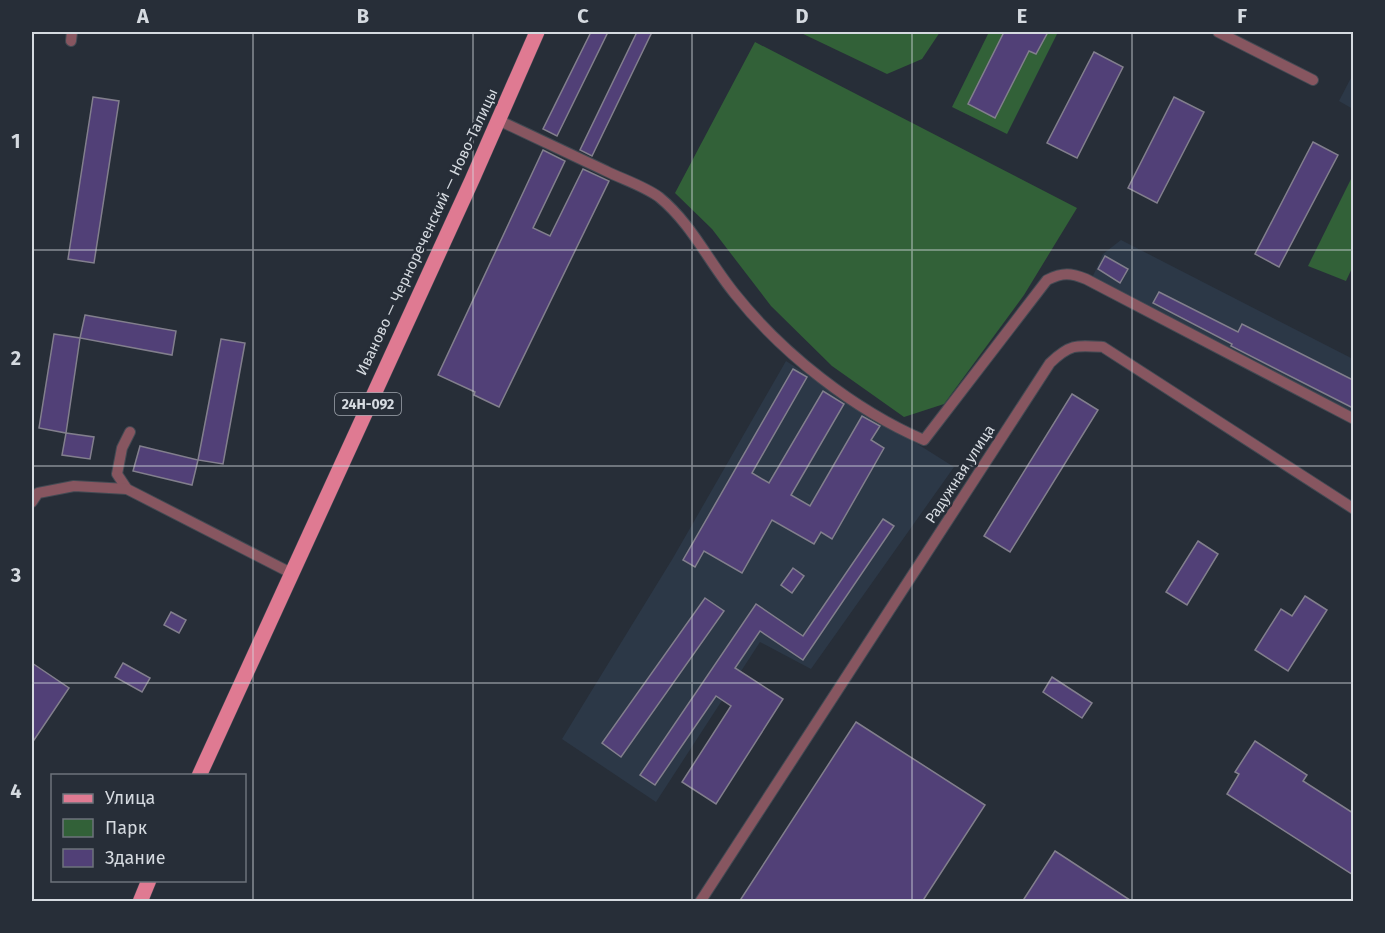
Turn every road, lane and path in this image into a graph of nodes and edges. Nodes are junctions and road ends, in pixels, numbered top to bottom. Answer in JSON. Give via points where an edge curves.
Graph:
{"nodes":[{"id":1,"x":537,"y":32,"type":"edge"},
{"id":2,"x":1218,"y":32,"type":"edge"},
{"id":3,"x":1313,"y":80,"type":"dead end"},
{"id":4,"x":498,"y":120,"type":"junction"},
{"id":5,"x":1353,"y":419,"type":"edge"},
{"id":6,"x":130,"y":432,"type":"dead end"},
{"id":7,"x":127,"y":489,"type":"junction"},
{"id":8,"x":32,"y":502,"type":"edge"},
{"id":9,"x":1353,"y":509,"type":"edge"},
{"id":10,"x":291,"y":573,"type":"junction"},
{"id":11,"x":200,"y":774,"type":"edge"},
{"id":12,"x":149,"y":882,"type":"edge"},
{"id":13,"x":140,"y":902,"type":"edge"},
{"id":14,"x":700,"y":902,"type":"edge"}],
"edges":[{"from":1,"to":4,"type":"main road","name":"Иваново — Чернореченский — Ново-Талицы","number":"24Н-092"},
{"from":2,"to":3,"type":"street"},
{"from":4,"to":5,"type":"street","via":[[657,195],[680,215],[734,292],[786,348],[846,395],[924,440],[1047,280],[1069,273]]},
{"from":4,"to":10,"type":"main road","name":"Иваново — Чернореченский — Ново-Талицы","number":"24Н-092"},
{"from":6,"to":7,"type":"street","via":[[117,474]]},
{"from":7,"to":8,"type":"street","via":[[74,486],[38,493]]},
{"from":7,"to":10,"type":"street"},
{"from":9,"to":14,"type":"street","name":"Радужная улица","via":[[1103,347],[1075,346],[1064,350],[1050,363]]},
{"from":10,"to":11,"type":"main road","name":"Иваново — Чернореченский — Ново-Талицы","number":"24Н-092"},
{"from":12,"to":13,"type":"main road"}]}
